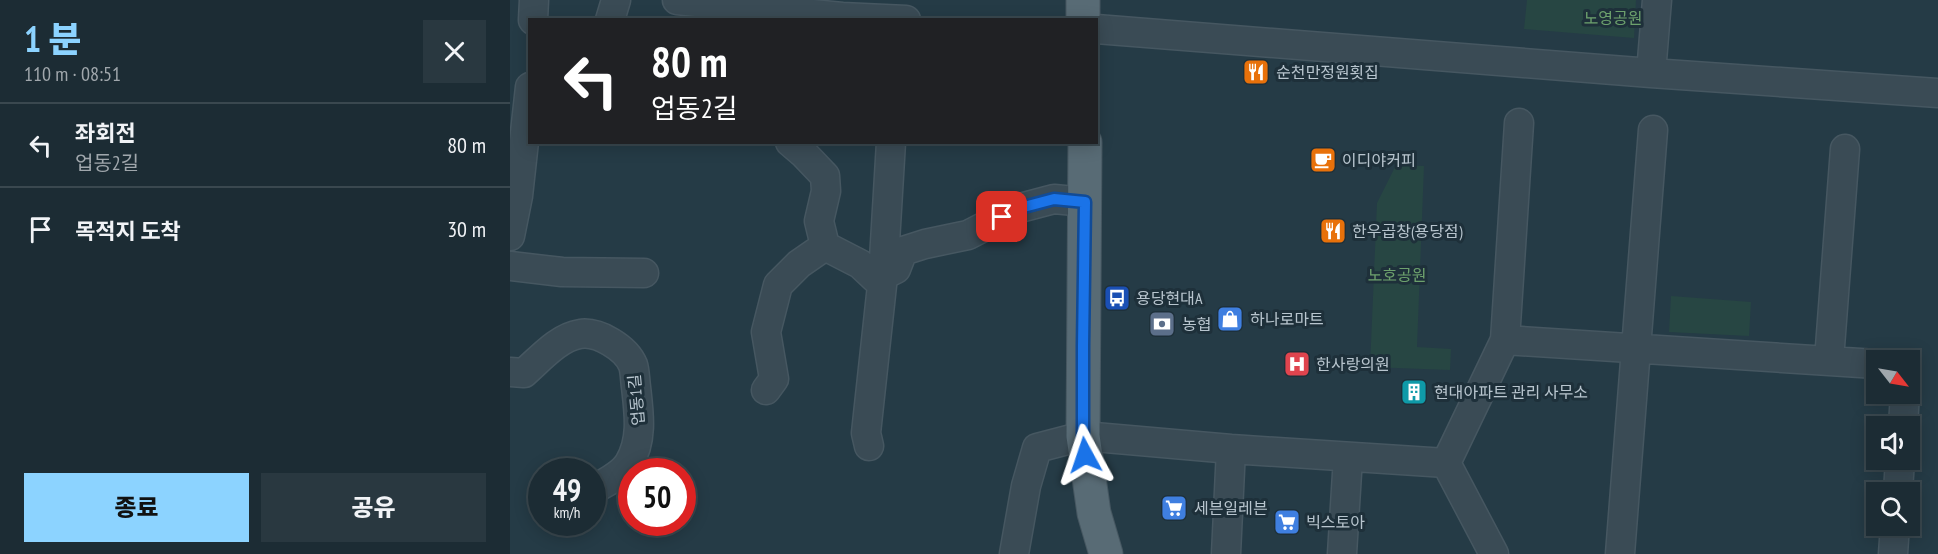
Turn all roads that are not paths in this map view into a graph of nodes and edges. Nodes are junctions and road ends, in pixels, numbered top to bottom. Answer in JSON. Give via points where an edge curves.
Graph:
{"nodes":[{"id":1,"x":534,"y":0,"type":"edge"},
{"id":2,"x":616,"y":0,"type":"edge"},
{"id":3,"x":677,"y":0,"type":"edge"},
{"id":4,"x":1083,"y":0,"type":"edge"},
{"id":5,"x":1657,"y":0,"type":"edge"},
{"id":6,"x":533,"y":18,"type":"edge"},
{"id":7,"x":610,"y":18,"type":"edge"},
{"id":8,"x":871,"y":18,"type":"edge"},
{"id":9,"x":1083,"y":18,"type":"edge"},
{"id":10,"x":1098,"y":29,"type":"edge"},
{"id":11,"x":1651,"y":73,"type":"junction"},
{"id":12,"x":1938,"y":93,"type":"edge"},
{"id":13,"x":528,"y":98,"type":"edge"},
{"id":14,"x":1519,"y":123,"type":"dead end"},
{"id":15,"x":1653,"y":130,"type":"dead end"},
{"id":16,"x":521,"y":135,"type":"edge"},
{"id":17,"x":792,"y":144,"type":"edge"},
{"id":18,"x":891,"y":144,"type":"edge"},
{"id":19,"x":1085,"y":144,"type":"edge"},
{"id":20,"x":1845,"y":149,"type":"dead end"},
{"id":21,"x":1085,"y":202,"type":"junction"},
{"id":22,"x":510,"y":236,"type":"edge"},
{"id":23,"x":825,"y":246,"type":"junction"},
{"id":24,"x":510,"y":266,"type":"edge"},
{"id":25,"x":644,"y":273,"type":"dead end"},
{"id":26,"x":883,"y":276,"type":"junction"},
{"id":27,"x":1505,"y":340,"type":"junction"},
{"id":28,"x":1636,"y":348,"type":"junction"},
{"id":29,"x":1828,"y":360,"type":"junction"},
{"id":30,"x":1866,"y":363,"type":"edge"},
{"id":31,"x":510,"y":372,"type":"edge"},
{"id":32,"x":766,"y":390,"type":"dead end"},
{"id":33,"x":1083,"y":436,"type":"junction"},
{"id":34,"x":869,"y":446,"type":"dead end"},
{"id":35,"x":1232,"y":449,"type":"junction"},
{"id":36,"x":1348,"y":457,"type":"junction"},
{"id":37,"x":1446,"y":463,"type":"junction"},
{"id":38,"x":606,"y":483,"type":"edge"},
{"id":39,"x":1894,"y":536,"type":"edge"},
{"id":40,"x":1014,"y":554,"type":"edge"},
{"id":41,"x":1106,"y":554,"type":"edge"},
{"id":42,"x":1226,"y":554,"type":"edge"},
{"id":43,"x":1342,"y":554,"type":"edge"},
{"id":44,"x":1494,"y":554,"type":"edge"},
{"id":45,"x":1620,"y":554,"type":"edge"},
{"id":46,"x":1893,"y":554,"type":"edge"}],
"edges":[{"from":1,"to":6,"type":"street"},
{"from":2,"to":7,"type":"street"},
{"from":3,"to":8,"type":"street"},
{"from":4,"to":9,"type":"main road"},
{"from":5,"to":11,"type":"street"},
{"from":10,"to":11,"type":"street"},
{"from":11,"to":12,"type":"street"},
{"from":13,"to":16,"type":"street"},
{"from":14,"to":27,"type":"street"},
{"from":15,"to":28,"type":"street"},
{"from":16,"to":22,"type":"street","via":[[518,196]]},
{"from":17,"to":23,"type":"street","via":[[825,176],[819,221]]},
{"from":18,"to":26,"type":"street"},
{"from":19,"to":21,"type":"main road"},
{"from":20,"to":29,"type":"street"},
{"from":21,"to":26,"type":"street","via":[[1054,199],[1020,208],[968,235],[903,251],[896,269]]},
{"from":21,"to":33,"type":"main road"},
{"from":23,"to":26,"type":"street","via":[[860,264],[876,279]]},
{"from":23,"to":32,"type":"street","via":[[778,285],[766,332],[774,379]]},
{"from":24,"to":25,"type":"street","via":[[562,272]]},
{"from":26,"to":34,"type":"street","via":[[866,433]]},
{"from":27,"to":28,"type":"street"},
{"from":27,"to":37,"type":"street"},
{"from":28,"to":29,"type":"street"},
{"from":28,"to":45,"type":"street"},
{"from":29,"to":30,"type":"street"},
{"from":31,"to":38,"type":"street","name":"업동1길","via":[[524,373],[560,342],[580,334],[597,336],[626,354],[633,366],[638,401],[637,446],[628,466]]},
{"from":33,"to":35,"type":"street"},
{"from":33,"to":40,"type":"street","via":[[1037,448]]},
{"from":33,"to":41,"type":"main road","via":[[1094,513]]},
{"from":35,"to":36,"type":"street"},
{"from":35,"to":42,"type":"street"},
{"from":36,"to":37,"type":"street"},
{"from":36,"to":43,"type":"street"},
{"from":37,"to":44,"type":"street"},
{"from":39,"to":46,"type":"street"}]}
